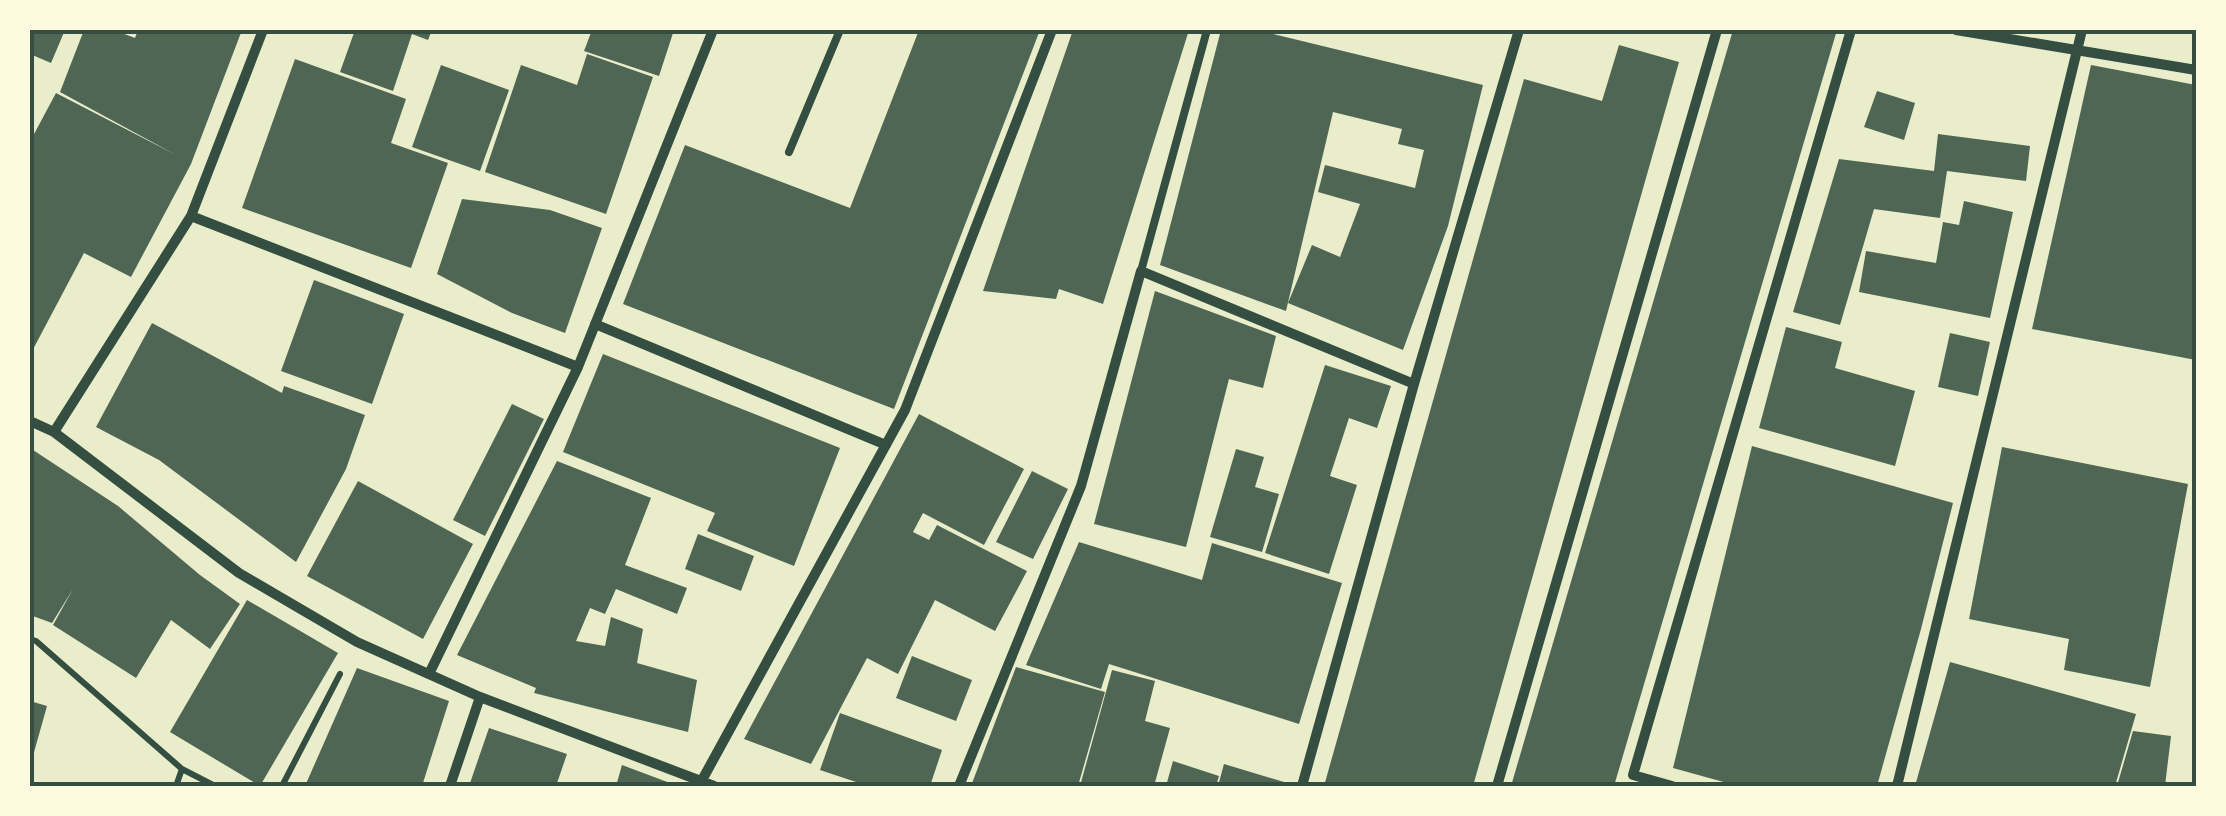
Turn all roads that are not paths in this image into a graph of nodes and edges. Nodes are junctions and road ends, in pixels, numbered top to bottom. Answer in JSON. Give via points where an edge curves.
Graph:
{"nodes":[{"id":1,"x":263,"y":30,"type":"edge"},
{"id":2,"x":713,"y":30,"type":"edge"},
{"id":3,"x":840,"y":30,"type":"edge"},
{"id":4,"x":1052,"y":30,"type":"edge"},
{"id":5,"x":1207,"y":30,"type":"edge"},
{"id":6,"x":1518,"y":30,"type":"edge"},
{"id":7,"x":1717,"y":30,"type":"edge"},
{"id":8,"x":1851,"y":30,"type":"edge"},
{"id":9,"x":1956,"y":30,"type":"edge"},
{"id":10,"x":2082,"y":30,"type":"edge"},
{"id":11,"x":2077,"y":51,"type":"junction"},
{"id":12,"x":2196,"y":70,"type":"edge"},
{"id":13,"x":789,"y":152,"type":"dead end"},
{"id":14,"x":191,"y":216,"type":"junction"},
{"id":15,"x":1141,"y":270,"type":"junction"},
{"id":16,"x":595,"y":324,"type":"junction"},
{"id":17,"x":578,"y":367,"type":"junction"},
{"id":18,"x":1414,"y":384,"type":"junction"},
{"id":19,"x":30,"y":421,"type":"edge"},
{"id":20,"x":54,"y":432,"type":"junction"},
{"id":21,"x":886,"y":445,"type":"junction"},
{"id":22,"x":430,"y":674,"type":"junction"},
{"id":23,"x":480,"y":697,"type":"junction"},
{"id":24,"x":1631,"y":780,"type":"edge"},
{"id":25,"x":700,"y":784,"type":"edge"},
{"id":26,"x":450,"y":786,"type":"edge"},
{"id":27,"x":714,"y":786,"type":"edge"},
{"id":28,"x":959,"y":786,"type":"edge"},
{"id":29,"x":1302,"y":786,"type":"edge"},
{"id":30,"x":1497,"y":786,"type":"edge"},
{"id":31,"x":1672,"y":786,"type":"edge"},
{"id":32,"x":1897,"y":786,"type":"edge"}],
"edges":[{"from":1,"to":14,"type":"street"},
{"from":2,"to":16,"type":"street"},
{"from":3,"to":13,"type":"lane"},
{"from":4,"to":21,"type":"street"},
{"from":5,"to":15,"type":"lane"},
{"from":6,"to":18,"type":"street"},
{"from":7,"to":30,"type":"street"},
{"from":8,"to":24,"type":"street"},
{"from":9,"to":11,"type":"street"},
{"from":10,"to":11,"type":"street"},
{"from":11,"to":12,"type":"street"},
{"from":11,"to":32,"type":"street"},
{"from":14,"to":17,"type":"street"},
{"from":14,"to":20,"type":"street"},
{"from":15,"to":18,"type":"street"},
{"from":15,"to":28,"type":"street","via":[[1081,486]]},
{"from":16,"to":17,"type":"street"},
{"from":16,"to":21,"type":"street"},
{"from":17,"to":22,"type":"street"},
{"from":18,"to":29,"type":"street"},
{"from":19,"to":20,"type":"street"},
{"from":20,"to":22,"type":"street","via":[[238,573],[357,642]]},
{"from":21,"to":25,"type":"street"},
{"from":22,"to":23,"type":"street"},
{"from":23,"to":25,"type":"street"},
{"from":23,"to":26,"type":"street"},
{"from":24,"to":31,"type":"street"},
{"from":25,"to":27,"type":"street"}]}
